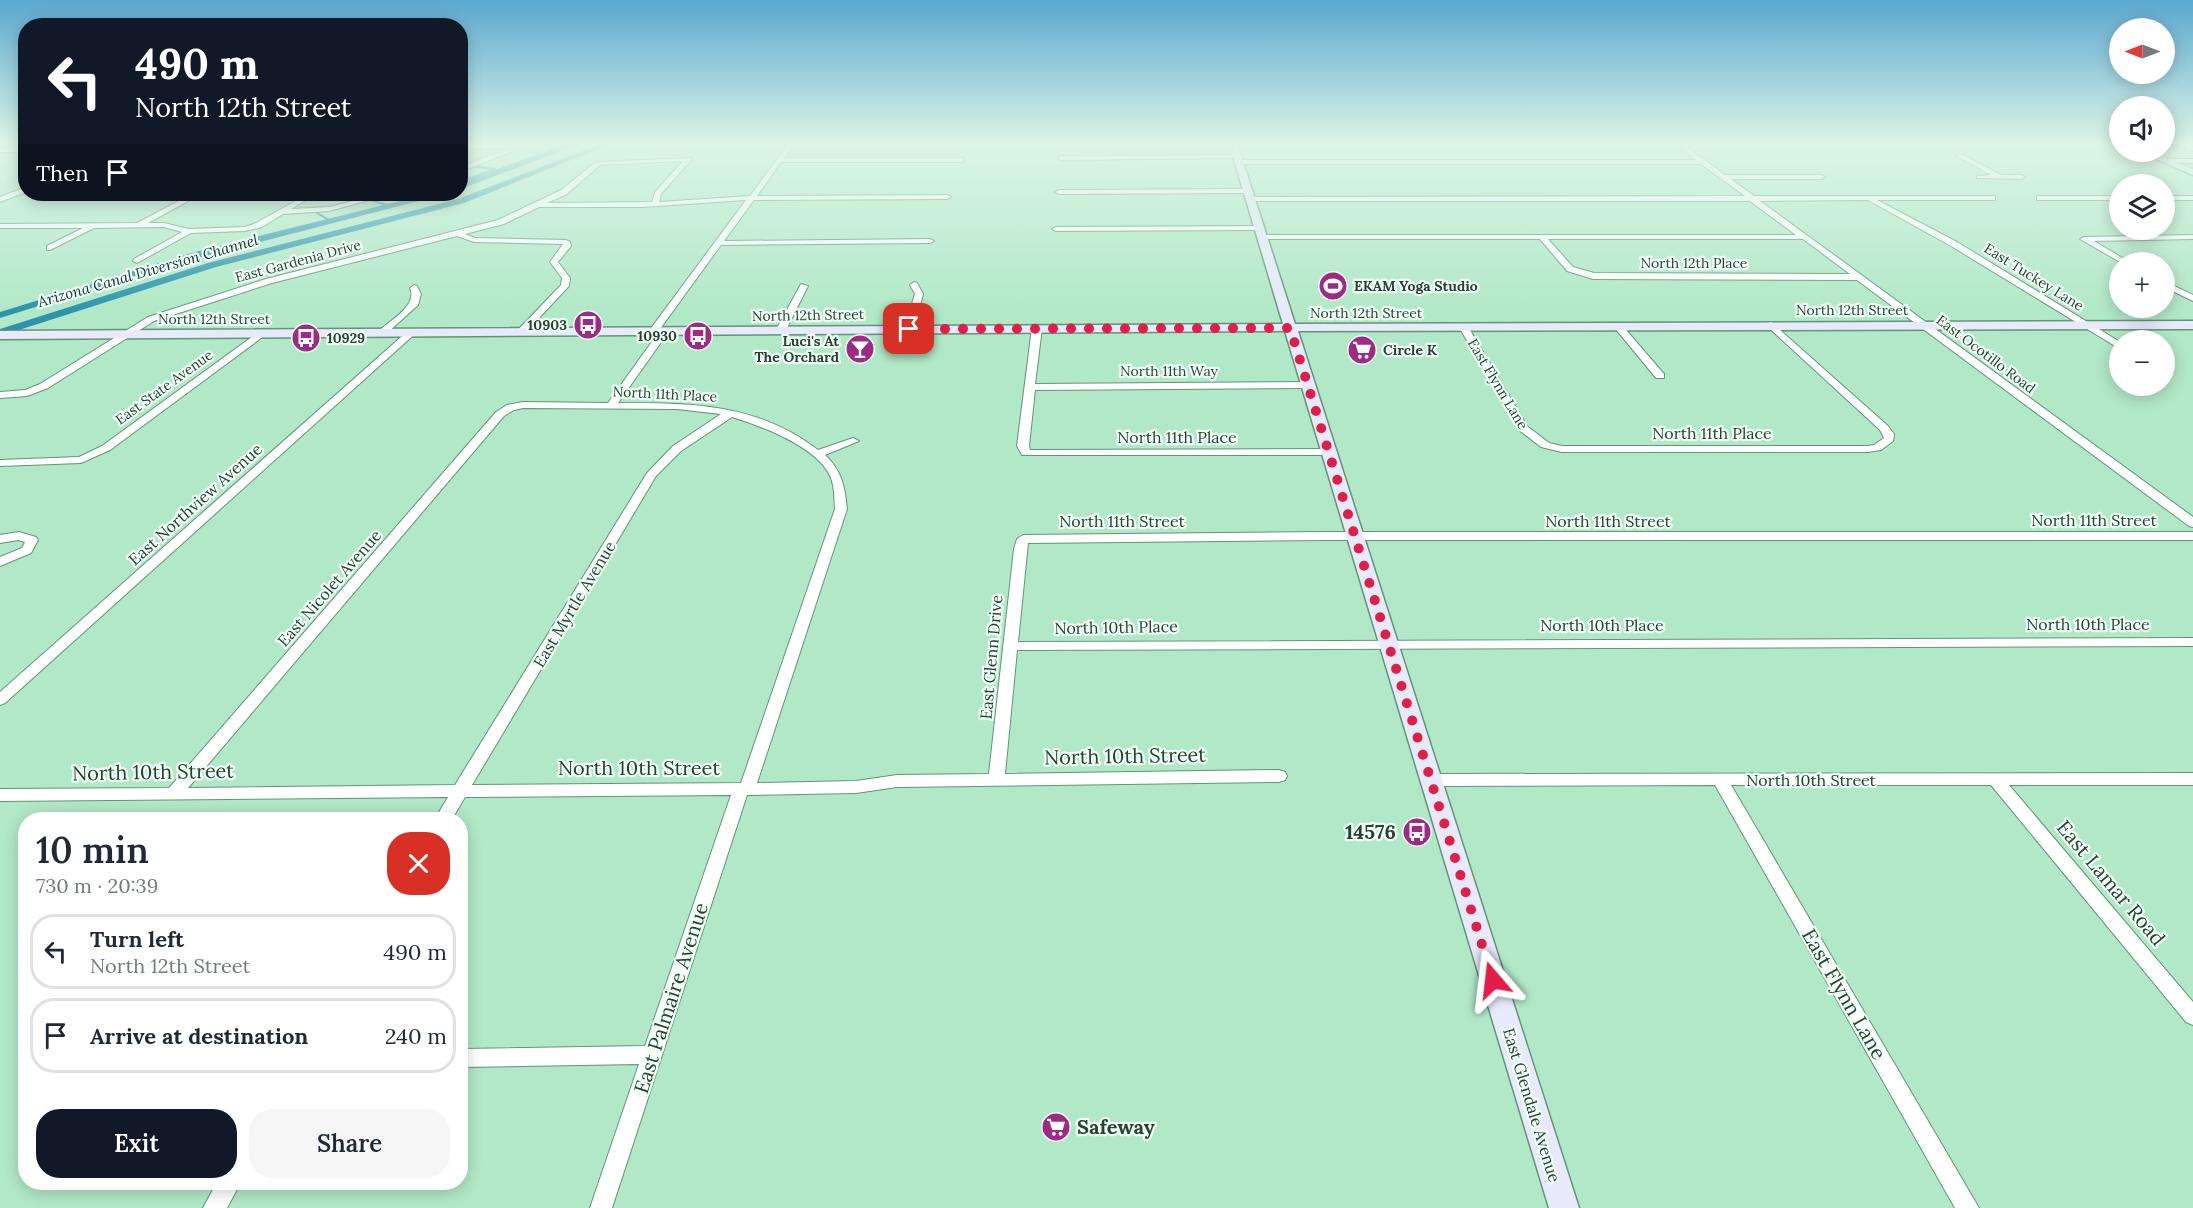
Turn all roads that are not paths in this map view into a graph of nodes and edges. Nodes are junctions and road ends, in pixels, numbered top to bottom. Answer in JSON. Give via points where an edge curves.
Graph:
{"nodes":[{"id":1,"x":547,"y":199,"type":"edge"},
{"id":2,"x":656,"y":199,"type":"edge"},
{"id":3,"x":729,"y":199,"type":"edge"},
{"id":4,"x":750,"y":199,"type":"edge"},
{"id":5,"x":1250,"y":199,"type":"edge"},
{"id":6,"x":1755,"y":199,"type":"edge"},
{"id":7,"x":1872,"y":199,"type":"edge"},
{"id":8,"x":184,"y":201,"type":"edge"},
{"id":9,"x":300,"y":201,"type":"edge"},
{"id":10,"x":360,"y":201,"type":"edge"},
{"id":11,"x":655,"y":204,"type":"junction"},
{"id":12,"x":536,"y":205,"type":"junction"},
{"id":13,"x":282,"y":212,"type":"junction"},
{"id":14,"x":94,"y":225,"type":"junction"},
{"id":15,"x":138,"y":225,"type":"junction"},
{"id":16,"x":0,"y":226,"type":"edge"},
{"id":17,"x":1056,"y":229,"type":"dead end"},
{"id":18,"x":189,"y":231,"type":"junction"},
{"id":19,"x":457,"y":233,"type":"junction"},
{"id":20,"x":1261,"y":233,"type":"junction"},
{"id":21,"x":1542,"y":237,"type":"junction"},
{"id":22,"x":1807,"y":237,"type":"junction"},
{"id":23,"x":2193,"y":237,"type":"edge"},
{"id":24,"x":930,"y":242,"type":"dead end"},
{"id":25,"x":718,"y":243,"type":"junction"},
{"id":26,"x":50,"y":248,"type":"dead end"},
{"id":27,"x":2109,"y":253,"type":"edge"},
{"id":28,"x":137,"y":261,"type":"dead end"},
{"id":29,"x":1861,"y":277,"type":"junction"},
{"id":30,"x":914,"y":285,"type":"dead end"},
{"id":31,"x":804,"y":286,"type":"dead end"},
{"id":32,"x":414,"y":288,"type":"dead end"},
{"id":33,"x":2175,"y":289,"type":"edge"},
{"id":34,"x":2193,"y":298,"type":"edge"},
{"id":35,"x":1617,"y":325,"type":"junction"},
{"id":36,"x":1771,"y":325,"type":"junction"},
{"id":37,"x":2085,"y":325,"type":"junction"},
{"id":38,"x":2193,"y":325,"type":"edge"},
{"id":39,"x":1925,"y":326,"type":"junction"},
{"id":40,"x":1464,"y":327,"type":"junction"},
{"id":41,"x":1037,"y":328,"type":"junction"},
{"id":42,"x":1290,"y":328,"type":"junction"},
{"id":43,"x":909,"y":329,"type":"junction"},
{"id":44,"x":781,"y":330,"type":"junction"},
{"id":45,"x":659,"y":331,"type":"junction"},
{"id":46,"x":383,"y":332,"type":"junction"},
{"id":47,"x":412,"y":332,"type":"junction"},
{"id":48,"x":521,"y":332,"type":"junction"},
{"id":49,"x":263,"y":333,"type":"junction"},
{"id":50,"x":128,"y":334,"type":"junction"},
{"id":51,"x":4,"y":335,"type":"edge"},
{"id":52,"x":2109,"y":339,"type":"edge"},
{"id":53,"x":1660,"y":376,"type":"dead end"},
{"id":54,"x":1308,"y":385,"type":"junction"},
{"id":55,"x":1030,"y":387,"type":"junction"},
{"id":56,"x":0,"y":395,"type":"edge"},
{"id":57,"x":611,"y":406,"type":"junction"},
{"id":58,"x":511,"y":407,"type":"joint"},
{"id":59,"x":730,"y":413,"type":"junction"},
{"id":60,"x":1534,"y":439,"type":"joint"},
{"id":61,"x":853,"y":441,"type":"dead end"},
{"id":62,"x":1329,"y":452,"type":"junction"},
{"id":63,"x":818,"y":454,"type":"junction"},
{"id":64,"x":0,"y":463,"type":"edge"},
{"id":65,"x":840,"y":509,"type":"joint"},
{"id":66,"x":2193,"y":523,"type":"edge"},
{"id":67,"x":2193,"y":536,"type":"edge"},
{"id":68,"x":1355,"y":537,"type":"junction"},
{"id":69,"x":0,"y":539,"type":"edge"},
{"id":70,"x":1023,"y":539,"type":"joint"},
{"id":71,"x":0,"y":562,"type":"edge"},
{"id":72,"x":2193,"y":642,"type":"edge"},
{"id":73,"x":1388,"y":643,"type":"junction"},
{"id":74,"x":1011,"y":646,"type":"junction"},
{"id":75,"x":0,"y":700,"type":"edge"},
{"id":76,"x":1279,"y":776,"type":"dead end"},
{"id":77,"x":997,"y":778,"type":"junction"},
{"id":78,"x":1995,"y":779,"type":"junction"},
{"id":79,"x":2193,"y":779,"type":"edge"},
{"id":80,"x":1430,"y":780,"type":"junction"},
{"id":81,"x":1720,"y":780,"type":"junction"},
{"id":82,"x":744,"y":789,"type":"junction"},
{"id":83,"x":461,"y":790,"type":"junction"},
{"id":84,"x":174,"y":793,"type":"junction"},
{"id":85,"x":0,"y":795,"type":"edge"},
{"id":86,"x":448,"y":812,"type":"edge"},
{"id":87,"x":2193,"y":1016,"type":"edge"},
{"id":88,"x":652,"y":1055,"type":"junction"},
{"id":89,"x":468,"y":1058,"type":"edge"},
{"id":90,"x":225,"y":1190,"type":"edge"},
{"id":91,"x":214,"y":1208,"type":"edge"},
{"id":92,"x":601,"y":1208,"type":"edge"},
{"id":93,"x":1564,"y":1208,"type":"edge"},
{"id":94,"x":1968,"y":1208,"type":"edge"}],
"edges":[{"from":1,"to":12,"type":"street","name":"East Gardenia Drive"},
{"from":2,"to":11,"type":"street","name":"East Gardenia Drive"},
{"from":3,"to":11,"type":"street"},
{"from":4,"to":25,"type":"street"},
{"from":5,"to":20,"type":"street","name":"East Glendale Avenue"},
{"from":6,"to":22,"type":"street","name":"East Ocotillo Road"},
{"from":7,"to":37,"type":"street","name":"East Tuckey Lane","via":[[1954,244]]},
{"from":8,"to":15,"type":"street"},
{"from":9,"to":13,"type":"street"},
{"from":10,"to":13,"type":"street","via":[[329,209]]},
{"from":11,"to":12,"type":"street"},
{"from":12,"to":19,"type":"street","name":"East Gardenia Drive","via":[[501,222]]},
{"from":13,"to":18,"type":"street","via":[[245,229]]},
{"from":14,"to":15,"type":"street"},
{"from":14,"to":16,"type":"street"},
{"from":14,"to":26,"type":"street"},
{"from":15,"to":18,"type":"street","via":[[164,225]]},
{"from":17,"to":20,"type":"street"},
{"from":18,"to":28,"type":"street"},
{"from":19,"to":48,"type":"street","via":[[474,240],[566,242],[554,262],[566,279],[565,286]]},
{"from":19,"to":50,"type":"street","name":"East Gardenia Drive","via":[[269,281],[151,319]]},
{"from":20,"to":21,"type":"street"},
{"from":20,"to":42,"type":"street","name":"East Glendale Avenue"},
{"from":21,"to":22,"type":"street"},
{"from":21,"to":29,"type":"street","name":"North 12th Place","via":[[1570,269],[1593,276]]},
{"from":22,"to":29,"type":"street","name":"East Ocotillo Road"},
{"from":23,"to":27,"type":"street","via":[[2084,239]]},
{"from":24,"to":25,"type":"street"},
{"from":25,"to":45,"type":"street"},
{"from":29,"to":39,"type":"street","name":"East Ocotillo Road"},
{"from":30,"to":43,"type":"street","via":[[919,294]]},
{"from":31,"to":44,"type":"street"},
{"from":32,"to":46,"type":"street","via":[[415,303]]},
{"from":33,"to":34,"type":"street"},
{"from":35,"to":36,"type":"street","name":"North 12th Street"},
{"from":35,"to":40,"type":"street","name":"North 12th Street"},
{"from":35,"to":53,"type":"street"},
{"from":36,"to":39,"type":"street","name":"North 12th Street"},
{"from":36,"to":60,"type":"street","name":"North 11th Place","via":[[1884,428],[1889,439],[1868,449],[1563,449]]},
{"from":37,"to":38,"type":"street","name":"North 12th Street"},
{"from":37,"to":39,"type":"street","name":"North 12th Street"},
{"from":37,"to":52,"type":"street","name":"East Tuckey Lane"},
{"from":39,"to":66,"type":"street","name":"East Ocotillo Road"},
{"from":40,"to":42,"type":"street","name":"North 12th Street"},
{"from":40,"to":60,"type":"street","name":"East Flynn Lane","via":[[1523,428]]},
{"from":41,"to":42,"type":"street","name":"North 12th Street"},
{"from":41,"to":43,"type":"street","name":"North 12th Street"},
{"from":41,"to":55,"type":"street"},
{"from":42,"to":54,"type":"street","name":"East Glendale Avenue"},
{"from":43,"to":44,"type":"street","name":"North 12th Street"},
{"from":44,"to":45,"type":"street","name":"North 12th Street"},
{"from":45,"to":48,"type":"street","name":"North 12th Street"},
{"from":45,"to":57,"type":"street"},
{"from":46,"to":47,"type":"street","name":"North 12th Street"},
{"from":46,"to":49,"type":"street","name":"North 12th Street"},
{"from":47,"to":48,"type":"street","name":"North 12th Street"},
{"from":47,"to":75,"type":"street","name":"East Northview Avenue"},
{"from":49,"to":50,"type":"street","name":"North 12th Street"},
{"from":49,"to":64,"type":"street","name":"East State Avenue","via":[[106,448],[81,460]]},
{"from":50,"to":51,"type":"street","name":"North 12th Street"},
{"from":50,"to":56,"type":"street","name":"East Gardenia Drive","via":[[44,386],[27,393]]},
{"from":54,"to":55,"type":"street","name":"North 11th Way"},
{"from":54,"to":62,"type":"street","name":"East Glendale Avenue"},
{"from":55,"to":62,"type":"street","name":"North 11th Place","via":[[1023,446],[1026,453]]},
{"from":57,"to":58,"type":"street","name":"North 11th Place"},
{"from":57,"to":59,"type":"street","name":"North 11th Place","via":[[673,406]]},
{"from":58,"to":84,"type":"street","name":"East Nicolet Avenue","via":[[500,414]]},
{"from":59,"to":63,"type":"street","name":"North 11th Place"},
{"from":59,"to":83,"type":"street","name":"East Myrtle Avenue","via":[[685,441],[651,476]]},
{"from":61,"to":63,"type":"street"},
{"from":62,"to":68,"type":"street","name":"East Glendale Avenue"},
{"from":63,"to":65,"type":"street","name":"North 11th Place","via":[[833,470]]},
{"from":65,"to":82,"type":"street","name":"East Palmaire Avenue"},
{"from":67,"to":68,"type":"street","name":"North 11th Street"},
{"from":68,"to":70,"type":"street","name":"North 11th Street"},
{"from":68,"to":73,"type":"street","name":"East Glendale Avenue"},
{"from":69,"to":71,"type":"street","via":[[28,537],[32,545],[18,556]]},
{"from":70,"to":74,"type":"street","name":"East Glenn Drive"},
{"from":72,"to":73,"type":"street","name":"North 10th Place"},
{"from":73,"to":74,"type":"street","name":"North 10th Place"},
{"from":73,"to":80,"type":"street","name":"East Glendale Avenue"},
{"from":74,"to":77,"type":"street","name":"East Glenn Drive"},
{"from":76,"to":77,"type":"street","name":"North 10th Street"},
{"from":77,"to":82,"type":"street","name":"North 10th Street"},
{"from":78,"to":79,"type":"street","name":"North 10th Street"},
{"from":78,"to":81,"type":"street","name":"North 10th Street"},
{"from":78,"to":87,"type":"street","name":"East Lamar Road"},
{"from":80,"to":81,"type":"street","name":"North 10th Street"},
{"from":80,"to":93,"type":"street","name":"East Glendale Avenue"},
{"from":81,"to":94,"type":"street","name":"East Flynn Lane"},
{"from":82,"to":83,"type":"street","name":"North 10th Street"},
{"from":82,"to":88,"type":"street","name":"East Palmaire Avenue"},
{"from":83,"to":84,"type":"street","name":"North 10th Street"},
{"from":83,"to":86,"type":"street","name":"East Myrtle Avenue"},
{"from":84,"to":85,"type":"street","name":"North 10th Street"},
{"from":88,"to":89,"type":"street"},
{"from":88,"to":92,"type":"street","name":"East Palmaire Avenue"},
{"from":90,"to":91,"type":"street"}]}
